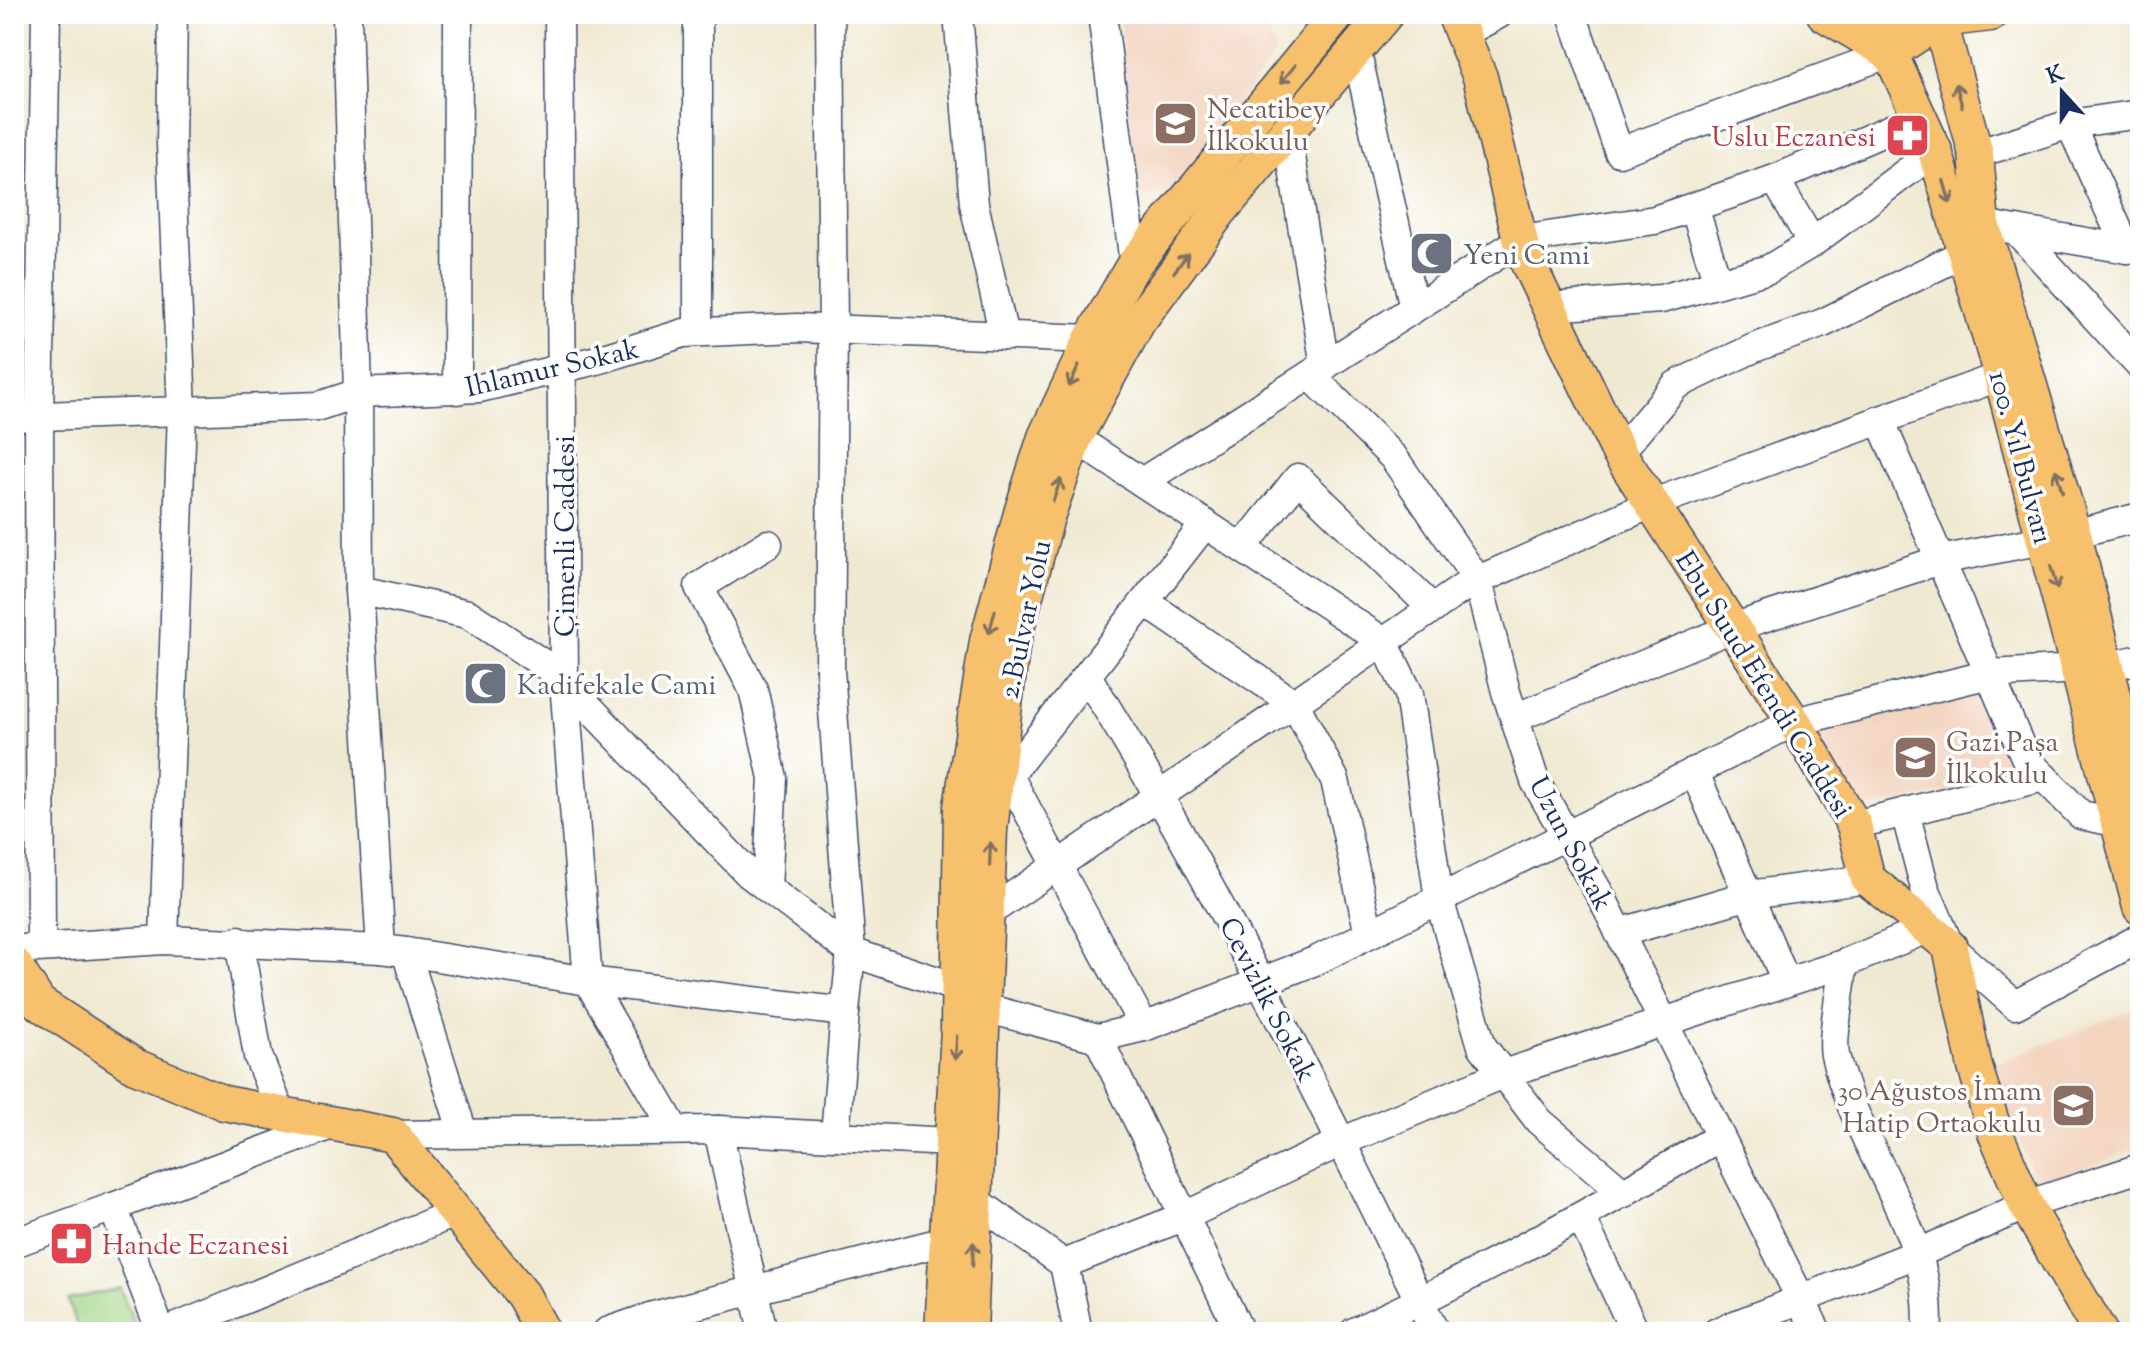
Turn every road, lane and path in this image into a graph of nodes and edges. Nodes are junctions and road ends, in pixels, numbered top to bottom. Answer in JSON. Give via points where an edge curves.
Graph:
{"nodes":[{"id":1,"x":46,"y":14,"type":"edge"},
{"id":2,"x":173,"y":14,"type":"edge"},
{"id":3,"x":347,"y":14,"type":"edge"},
{"id":4,"x":458,"y":14,"type":"edge"},
{"id":5,"x":559,"y":14,"type":"edge"},
{"id":6,"x":698,"y":14,"type":"edge"},
{"id":7,"x":830,"y":14,"type":"edge"},
{"id":8,"x":958,"y":14,"type":"edge"},
{"id":9,"x":1102,"y":14,"type":"edge"},
{"id":10,"x":1338,"y":14,"type":"edge"},
{"id":11,"x":1386,"y":14,"type":"edge"},
{"id":12,"x":1499,"y":14,"type":"edge"},
{"id":13,"x":1572,"y":14,"type":"edge"},
{"id":14,"x":1824,"y":14,"type":"edge"},
{"id":15,"x":1886,"y":14,"type":"edge"},
{"id":16,"x":1991,"y":14,"type":"edge"},
{"id":17,"x":1939,"y":17,"type":"edge"},
{"id":18,"x":1458,"y":24,"type":"edge"},
{"id":19,"x":1356,"y":49,"type":"junction"},
{"id":20,"x":1890,"y":53,"type":"junction"},
{"id":21,"x":2140,"y":114,"type":"edge"},
{"id":22,"x":1918,"y":117,"type":"junction"},
{"id":23,"x":2070,"y":124,"type":"junction"},
{"id":24,"x":1287,"y":132,"type":"junction"},
{"id":25,"x":1935,"y":151,"type":"junction"},
{"id":26,"x":1976,"y":154,"type":"junction"},
{"id":27,"x":1775,"y":179,"type":"junction"},
{"id":28,"x":1694,"y":207,"type":"junction"},
{"id":29,"x":1982,"y":224,"type":"junction"},
{"id":30,"x":2016,"y":230,"type":"junction"},
{"id":31,"x":1521,"y":240,"type":"junction"},
{"id":32,"x":1812,"y":243,"type":"junction"},
{"id":33,"x":2134,"y":247,"type":"edge"},
{"id":34,"x":1964,"y":253,"type":"junction"},
{"id":35,"x":1134,"y":264,"type":"junction"},
{"id":36,"x":1718,"y":283,"type":"junction"},
{"id":37,"x":1549,"y":307,"type":"junction"},
{"id":38,"x":1414,"y":308,"type":"junction"},
{"id":39,"x":833,"y":329,"type":"junction"},
{"id":40,"x":698,"y":332,"type":"junction"},
{"id":41,"x":1004,"y":336,"type":"junction"},
{"id":42,"x":1091,"y":339,"type":"junction"},
{"id":43,"x":2140,"y":366,"type":"edge"},
{"id":44,"x":564,"y":368,"type":"junction"},
{"id":45,"x":1317,"y":370,"type":"junction"},
{"id":46,"x":2001,"y":376,"type":"junction"},
{"id":47,"x":457,"y":390,"type":"junction"},
{"id":48,"x":358,"y":393,"type":"junction"},
{"id":49,"x":182,"y":411,"type":"junction"},
{"id":50,"x":27,"y":416,"type":"edge"},
{"id":51,"x":1880,"y":420,"type":"junction"},
{"id":52,"x":1075,"y":438,"type":"junction"},
{"id":53,"x":1619,"y":453,"type":"junction"},
{"id":54,"x":1142,"y":482,"type":"junction"},
{"id":55,"x":1651,"y":504,"type":"junction"},
{"id":56,"x":2140,"y":517,"type":"edge"},
{"id":57,"x":1205,"y":524,"type":"junction"},
{"id":58,"x":2059,"y":537,"type":"junction"},
{"id":59,"x":768,"y":544,"type":"dead end"},
{"id":60,"x":1242,"y":548,"type":"junction"},
{"id":61,"x":1940,"y":560,"type":"junction"},
{"id":62,"x":1478,"y":581,"type":"junction"},
{"id":63,"x":359,"y":590,"type":"junction"},
{"id":64,"x":1145,"y":602,"type":"junction"},
{"id":65,"x":1433,"y":609,"type":"junction"},
{"id":66,"x":1732,"y":628,"type":"junction"},
{"id":67,"x":1384,"y":642,"type":"junction"},
{"id":68,"x":2140,"y":659,"type":"edge"},
{"id":69,"x":2092,"y":668,"type":"junction"},
{"id":70,"x":1990,"y":674,"type":"junction"},
{"id":71,"x":1087,"y":676,"type":"junction"},
{"id":72,"x":564,"y":682,"type":"junction"},
{"id":73,"x":1295,"y":704,"type":"junction"},
{"id":74,"x":1515,"y":718,"type":"junction"},
{"id":75,"x":1794,"y":722,"type":"junction"},
{"id":76,"x":1694,"y":771,"type":"junction"},
{"id":77,"x":2044,"y":777,"type":"junction"},
{"id":78,"x":1002,"y":785,"type":"junction"},
{"id":79,"x":1161,"y":795,"type":"junction"},
{"id":80,"x":2127,"y":811,"type":"edge"},
{"id":81,"x":1905,"y":812,"type":"junction"},
{"id":82,"x":1854,"y":825,"type":"junction"},
{"id":83,"x":1566,"y":835,"type":"junction"},
{"id":84,"x":1057,"y":866,"type":"junction"},
{"id":85,"x":1868,"y":879,"type":"junction"},
{"id":86,"x":767,"y":888,"type":"junction"},
{"id":87,"x":1749,"y":895,"type":"junction"},
{"id":88,"x":1439,"y":899,"type":"junction"},
{"id":89,"x":2140,"y":907,"type":"edge"},
{"id":90,"x":988,"y":913,"type":"junction"},
{"id":91,"x":1619,"y":933,"type":"junction"},
{"id":92,"x":1369,"y":934,"type":"junction"},
{"id":93,"x":1938,"y":938,"type":"junction"},
{"id":94,"x":2140,"y":938,"type":"edge"},
{"id":95,"x":164,"y":940,"type":"junction"},
{"id":96,"x":239,"y":940,"type":"junction"},
{"id":97,"x":394,"y":950,"type":"junction"},
{"id":98,"x":851,"y":952,"type":"junction"},
{"id":99,"x":23,"y":954,"type":"edge"},
{"id":100,"x":1843,"y":964,"type":"junction"},
{"id":101,"x":588,"y":981,"type":"junction"},
{"id":102,"x":1262,"y":981,"type":"junction"},
{"id":103,"x":1786,"y":981,"type":"junction"},
{"id":104,"x":958,"y":988,"type":"junction"},
{"id":105,"x":985,"y":1008,"type":"junction"},
{"id":106,"x":845,"y":1012,"type":"junction"},
{"id":107,"x":1661,"y":1020,"type":"junction"},
{"id":108,"x":1144,"y":1027,"type":"junction"},
{"id":109,"x":1098,"y":1038,"type":"junction"},
{"id":110,"x":1500,"y":1075,"type":"junction"},
{"id":111,"x":281,"y":1114,"type":"junction"},
{"id":112,"x":334,"y":1124,"type":"junction"},
{"id":113,"x":675,"y":1130,"type":"junction"},
{"id":114,"x":718,"y":1130,"type":"junction"},
{"id":115,"x":463,"y":1133,"type":"junction"},
{"id":116,"x":393,"y":1135,"type":"junction"},
{"id":117,"x":835,"y":1136,"type":"junction"},
{"id":118,"x":1718,"y":1138,"type":"junction"},
{"id":119,"x":950,"y":1142,"type":"junction"},
{"id":120,"x":1341,"y":1142,"type":"junction"},
{"id":121,"x":2140,"y":1168,"type":"edge"},
{"id":122,"x":1624,"y":1193,"type":"junction"},
{"id":123,"x":975,"y":1200,"type":"junction"},
{"id":124,"x":2026,"y":1205,"type":"junction"},
{"id":125,"x":113,"y":1207,"type":"junction"},
{"id":126,"x":457,"y":1212,"type":"junction"},
{"id":127,"x":1185,"y":1216,"type":"junction"},
{"id":128,"x":1581,"y":1217,"type":"junction"},
{"id":129,"x":945,"y":1241,"type":"junction"},
{"id":130,"x":14,"y":1243,"type":"edge"},
{"id":131,"x":1919,"y":1253,"type":"junction"},
{"id":132,"x":1064,"y":1264,"type":"junction"},
{"id":133,"x":754,"y":1288,"type":"junction"},
{"id":134,"x":1801,"y":1300,"type":"junction"},
{"id":135,"x":1420,"y":1302,"type":"junction"},
{"id":136,"x":163,"y":1332,"type":"edge"},
{"id":137,"x":543,"y":1332,"type":"edge"},
{"id":138,"x":607,"y":1332,"type":"edge"},
{"id":139,"x":763,"y":1332,"type":"edge"},
{"id":140,"x":942,"y":1332,"type":"edge"},
{"id":141,"x":970,"y":1332,"type":"edge"},
{"id":142,"x":1078,"y":1332,"type":"edge"},
{"id":143,"x":1240,"y":1332,"type":"edge"},
{"id":144,"x":1354,"y":1332,"type":"edge"},
{"id":145,"x":1435,"y":1332,"type":"edge"},
{"id":146,"x":1635,"y":1332,"type":"edge"},
{"id":147,"x":1717,"y":1332,"type":"edge"},
{"id":148,"x":1817,"y":1332,"type":"edge"},
{"id":149,"x":1927,"y":1332,"type":"edge"},
{"id":150,"x":2100,"y":1332,"type":"edge"}],
"edges":[{"from":1,"to":50,"type":"street"},
{"from":2,"to":49,"type":"street","via":[[171,144]]},
{"from":3,"to":48,"type":"street"},
{"from":4,"to":47,"type":"street"},
{"from":5,"to":44,"type":"street","name":"Çimenli Caddesi"},
{"from":6,"to":40,"type":"street"},
{"from":7,"to":39,"type":"street"},
{"from":8,"to":41,"type":"street","via":[[974,204]]},
{"from":9,"to":35,"type":"street"},
{"from":10,"to":35,"type":"main road","name":"2.Bulvar Yolu","one_way":true},
{"from":11,"to":19,"type":"main road","name":"2.Bulvar Yolu"},
{"from":12,"to":18,"type":"street"},
{"from":13,"to":20,"type":"street","via":[[1619,152]]},
{"from":14,"to":20,"type":"main road"},
{"from":15,"to":20,"type":"main road","name":"100. Yıl Bulvarı"},
{"from":16,"to":17,"type":"main road"},
{"from":17,"to":20,"type":"main road"},
{"from":26,"to":17,"type":"main road","name":"100. Yıl Bulvarı","one_way":true},
{"from":18,"to":31,"type":"main road","name":"Ebu Suud Efendi Caddesi","via":[[1480,77]]},
{"from":19,"to":24,"type":"main road","name":"2.Bulvar Yolu"},
{"from":19,"to":38,"type":"street"},
{"from":20,"to":22,"type":"main road","name":"100. Yıl Bulvarı"},
{"from":21,"to":23,"type":"street"},
{"from":22,"to":25,"type":"main road","name":"100. Yıl Bulvarı"},
{"from":22,"to":27,"type":"street"},
{"from":23,"to":26,"type":"street"},
{"from":23,"to":33,"type":"street"},
{"from":24,"to":45,"type":"street"},
{"from":52,"to":24,"type":"main road","name":"2.Bulvar Yolu","one_way":true,"via":[[1138,322]]},
{"from":25,"to":32,"type":"street"},
{"from":25,"to":34,"type":"main road","name":"100. Yıl Bulvarı","one_way":true},
{"from":26,"to":29,"type":"main road","name":"100. Yıl Bulvarı"},
{"from":27,"to":28,"type":"street"},
{"from":27,"to":32,"type":"street"},
{"from":28,"to":31,"type":"street","via":[[1655,220]]},
{"from":28,"to":36,"type":"street"},
{"from":29,"to":30,"type":"street"},
{"from":58,"to":29,"type":"main road","name":"100. Yıl Bulvarı","one_way":true},
{"from":30,"to":33,"type":"street"},
{"from":30,"to":43,"type":"street"},
{"from":31,"to":37,"type":"main road","name":"Ebu Suud Efendi Caddesi"},
{"from":31,"to":38,"type":"street"},
{"from":32,"to":36,"type":"street","via":[[1769,269]]},
{"from":34,"to":46,"type":"main road","name":"100. Yıl Bulvarı"},
{"from":34,"to":53,"type":"street","via":[[1823,323],[1676,385]]},
{"from":35,"to":42,"type":"main road","name":"2.Bulvar Yolu"},
{"from":36,"to":37,"type":"street","via":[[1661,299]]},
{"from":37,"to":53,"type":"main road","name":"Ebu Suud Efendi Caddesi"},
{"from":38,"to":45,"type":"street"},
{"from":39,"to":40,"type":"street","name":"Ihlamur Sokak"},
{"from":39,"to":41,"type":"street","name":"Ihlamur Sokak"},
{"from":39,"to":98,"type":"street","via":[[830,670]]},
{"from":40,"to":44,"type":"street","name":"Ihlamur Sokak"},
{"from":41,"to":42,"type":"street","name":"Ihlamur Sokak"},
{"from":42,"to":104,"type":"main road","name":"2.Bulvar Yolu","one_way":true,"via":[[1045,437],[987,641],[961,807]]},
{"from":44,"to":47,"type":"street","name":"Ihlamur Sokak"},
{"from":44,"to":72,"type":"street","name":"Çimenli Caddesi"},
{"from":45,"to":54,"type":"street"},
{"from":45,"to":62,"type":"street","name":"Uzun Sokak","via":[[1394,458]]},
{"from":46,"to":51,"type":"street"},
{"from":46,"to":58,"type":"main road","name":"100. Yıl Bulvarı"},
{"from":47,"to":48,"type":"street","name":"Ihlamur Sokak"},
{"from":48,"to":49,"type":"street","name":"Ihlamur Sokak","via":[[319,406]]},
{"from":48,"to":63,"type":"street"},
{"from":49,"to":50,"type":"street","name":"Ihlamur Sokak"},
{"from":49,"to":95,"type":"street"},
{"from":50,"to":99,"type":"street"},
{"from":51,"to":55,"type":"street"},
{"from":51,"to":61,"type":"street"},
{"from":52,"to":54,"type":"street"},
{"from":78,"to":52,"type":"main road","name":"2.Bulvar Yolu","one_way":true,"via":[[1012,647],[1047,517]]},
{"from":53,"to":55,"type":"main road","name":"Ebu Suud Efendi Caddesi"},
{"from":54,"to":57,"type":"street"},
{"from":55,"to":62,"type":"street"},
{"from":55,"to":66,"type":"main road","name":"Ebu Suud Efendi Caddesi"},
{"from":56,"to":58,"type":"street"},
{"from":57,"to":60,"type":"street"},
{"from":57,"to":64,"type":"street"},
{"from":58,"to":61,"type":"street"},
{"from":58,"to":69,"type":"main road","name":"100. Yıl Bulvarı"},
{"from":59,"to":86,"type":"street","via":[[699,587],[753,689],[773,778]]},
{"from":60,"to":65,"type":"street","via":[[1298,478]]},
{"from":60,"to":67,"type":"street"},
{"from":61,"to":66,"type":"street"},
{"from":61,"to":70,"type":"street"},
{"from":62,"to":65,"type":"street"},
{"from":62,"to":74,"type":"street","name":"Uzun Sokak"},
{"from":63,"to":72,"type":"street","via":[[468,614]]},
{"from":63,"to":97,"type":"street"},
{"from":64,"to":71,"type":"street"},
{"from":64,"to":73,"type":"street"},
{"from":65,"to":67,"type":"street"},
{"from":66,"to":74,"type":"street"},
{"from":66,"to":75,"type":"main road","name":"Ebu Suud Efendi Caddesi"},
{"from":67,"to":73,"type":"street"},
{"from":67,"to":88,"type":"street","via":[[1409,694]]},
{"from":68,"to":69,"type":"street"},
{"from":69,"to":70,"type":"street"},
{"from":69,"to":80,"type":"main road","name":"100. Yıl Bulvarı"},
{"from":70,"to":75,"type":"street"},
{"from":70,"to":77,"type":"street","via":[[2026,759]]},
{"from":71,"to":78,"type":"street"},
{"from":71,"to":79,"type":"street","name":"Cevizlik Sokak"},
{"from":72,"to":86,"type":"street"},
{"from":72,"to":101,"type":"street","name":"Çimenli Caddesi"},
{"from":73,"to":79,"type":"street"},
{"from":73,"to":92,"type":"street","via":[[1335,780]]},
{"from":74,"to":83,"type":"street","name":"Uzun Sokak","via":[[1535,781]]},
{"from":75,"to":76,"type":"street"},
{"from":75,"to":82,"type":"main road","name":"Ebu Suud Efendi Caddesi"},
{"from":76,"to":83,"type":"street"},
{"from":76,"to":87,"type":"street"},
{"from":77,"to":80,"type":"street","via":[[2081,815]]},
{"from":77,"to":81,"type":"street"},
{"from":78,"to":84,"type":"street"},
{"from":90,"to":78,"type":"main road","name":"2.Bulvar Yolu","one_way":true},
{"from":79,"to":84,"type":"street"},
{"from":79,"to":102,"type":"street","name":"Cevizlik Sokak"},
{"from":80,"to":89,"type":"main road","name":"100. Yıl Bulvarı"},
{"from":81,"to":82,"type":"street"},
{"from":81,"to":93,"type":"street"},
{"from":82,"to":85,"type":"main road","name":"Ebu Suud Efendi Caddesi"},
{"from":83,"to":88,"type":"street"},
{"from":83,"to":91,"type":"street","name":"Uzun Sokak"},
{"from":84,"to":90,"type":"street"},
{"from":84,"to":108,"type":"street"},
{"from":85,"to":87,"type":"street"},
{"from":85,"to":93,"type":"main road"},
{"from":86,"to":98,"type":"street"},
{"from":87,"to":91,"type":"street"},
{"from":87,"to":103,"type":"street"},
{"from":88,"to":92,"type":"street"},
{"from":88,"to":110,"type":"street","via":[[1482,1046]]},
{"from":90,"to":105,"type":"main road","name":"2.Bulvar Yolu"},
{"from":91,"to":107,"type":"street","name":"Uzun Sokak"},
{"from":92,"to":102,"type":"street"},
{"from":93,"to":94,"type":"street","via":[[2015,1005]]},
{"from":93,"to":100,"type":"street"},
{"from":93,"to":124,"type":"main road","via":[[1995,1132]]},
{"from":95,"to":96,"type":"street"},
{"from":95,"to":99,"type":"street"},
{"from":96,"to":97,"type":"street"},
{"from":96,"to":111,"type":"street","via":[[258,1056]]},
{"from":97,"to":101,"type":"street"},
{"from":97,"to":115,"type":"street"},
{"from":98,"to":104,"type":"street"},
{"from":98,"to":106,"type":"street"},
{"from":99,"to":111,"type":"main road","via":[[39,1003],[135,1066],[224,1103]]},
{"from":100,"to":103,"type":"street"},
{"from":100,"to":131,"type":"street","via":[[1834,1051],[1850,1107]]},
{"from":101,"to":106,"type":"street"},
{"from":101,"to":113,"type":"street","name":"Çimenli Caddesi"},
{"from":102,"to":108,"type":"street"},
{"from":102,"to":120,"type":"street","name":"Cevizlik Sokak"},
{"from":103,"to":107,"type":"street"},
{"from":104,"to":105,"type":"street"},
{"from":104,"to":119,"type":"main road","name":"2.Bulvar Yolu","one_way":true},
{"from":105,"to":109,"type":"street"},
{"from":105,"to":123,"type":"main road","name":"2.Bulvar Yolu"},
{"from":106,"to":117,"type":"street"},
{"from":107,"to":110,"type":"street"},
{"from":107,"to":118,"type":"street","name":"Uzun Sokak"},
{"from":108,"to":109,"type":"street"},
{"from":109,"to":127,"type":"street"},
{"from":110,"to":120,"type":"street"},
{"from":110,"to":122,"type":"street","via":[[1539,1121]]},
{"from":111,"to":112,"type":"main road"},
{"from":112,"to":116,"type":"main road"},
{"from":112,"to":125,"type":"street"},
{"from":113,"to":114,"type":"street"},
{"from":113,"to":115,"type":"street"},
{"from":114,"to":117,"type":"street"},
{"from":114,"to":133,"type":"street"},
{"from":115,"to":116,"type":"street"},
{"from":116,"to":126,"type":"main road"},
{"from":117,"to":119,"type":"street"},
{"from":118,"to":122,"type":"street"},
{"from":118,"to":134,"type":"street","name":"Uzun Sokak"},
{"from":119,"to":129,"type":"main road","name":"2.Bulvar Yolu"},
{"from":120,"to":127,"type":"street"},
{"from":120,"to":135,"type":"street","name":"Cevizlik Sokak"},
{"from":121,"to":124,"type":"street"},
{"from":122,"to":128,"type":"street"},
{"from":123,"to":132,"type":"street"},
{"from":141,"to":123,"type":"main road","name":"2.Bulvar Yolu","one_way":true},
{"from":124,"to":131,"type":"street"},
{"from":124,"to":150,"type":"main road"},
{"from":125,"to":130,"type":"street"},
{"from":125,"to":136,"type":"street"},
{"from":126,"to":136,"type":"street"},
{"from":126,"to":137,"type":"main road","via":[[523,1295]]},
{"from":127,"to":132,"type":"street"},
{"from":127,"to":143,"type":"street"},
{"from":128,"to":135,"type":"street"},
{"from":128,"to":146,"type":"street"},
{"from":129,"to":133,"type":"street"},
{"from":129,"to":140,"type":"main road","name":"2.Bulvar Yolu"},
{"from":131,"to":134,"type":"street"},
{"from":131,"to":149,"type":"street","via":[[1929,1310]]},
{"from":132,"to":142,"type":"street"},
{"from":133,"to":138,"type":"street"},
{"from":133,"to":139,"type":"street"},
{"from":134,"to":147,"type":"street"},
{"from":134,"to":148,"type":"street","name":"Uzun Sokak"},
{"from":135,"to":144,"type":"street"},
{"from":135,"to":145,"type":"street","name":"Cevizlik Sokak"}]}
